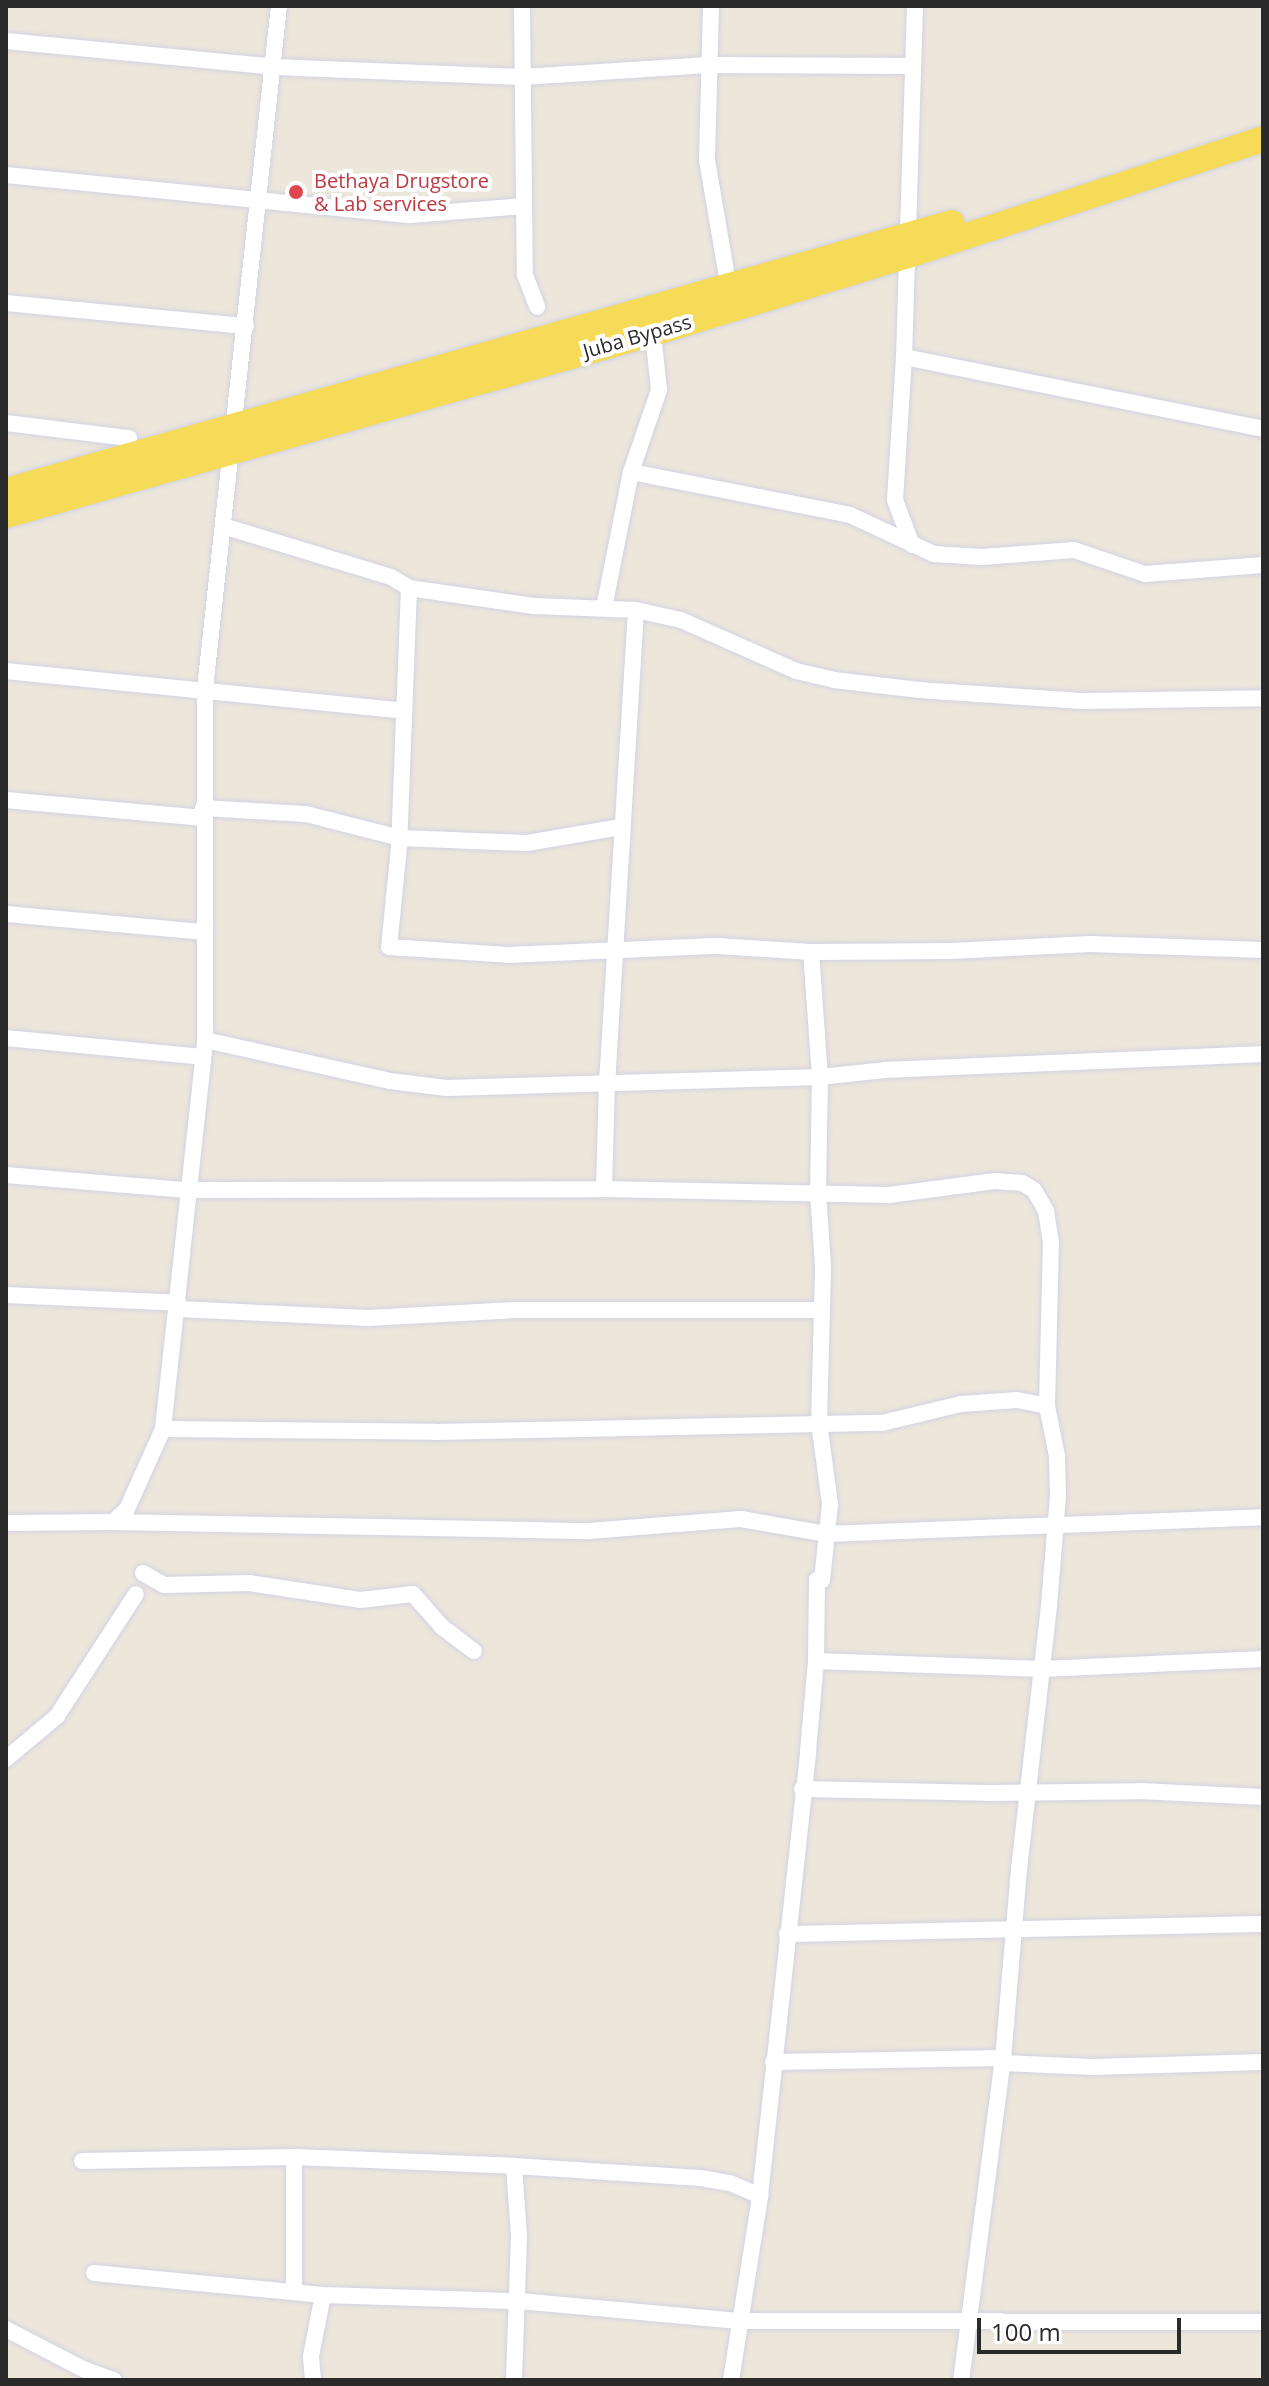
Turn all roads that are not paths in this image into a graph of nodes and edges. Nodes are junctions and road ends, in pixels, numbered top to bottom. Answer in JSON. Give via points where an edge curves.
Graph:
{"nodes":[{"id":1,"x":279,"y":6,"type":"edge"},
{"id":2,"x":522,"y":6,"type":"edge"},
{"id":3,"x":711,"y":6,"type":"edge"},
{"id":4,"x":915,"y":6,"type":"edge"},
{"id":5,"x":6,"y":41,"type":"edge"},
{"id":6,"x":709,"y":65,"type":"junction"},
{"id":7,"x":913,"y":66,"type":"junction"},
{"id":8,"x":274,"y":67,"type":"junction"},
{"id":9,"x":523,"y":77,"type":"junction"},
{"id":10,"x":1263,"y":137,"type":"edge"},
{"id":11,"x":6,"y":175,"type":"edge"},
{"id":12,"x":259,"y":200,"type":"junction"},
{"id":13,"x":524,"y":206,"type":"junction"},
{"id":14,"x":908,"y":245,"type":"junction"},
{"id":15,"x":730,"y":298,"type":"junction"},
{"id":16,"x":6,"y":303,"type":"edge"},
{"id":17,"x":537,"y":307,"type":"dead end"},
{"id":18,"x":246,"y":326,"type":"junction"},
{"id":19,"x":653,"y":333,"type":"junction"},
{"id":20,"x":904,"y":357,"type":"junction"},
{"id":21,"x":6,"y":423,"type":"edge"},
{"id":22,"x":1263,"y":429,"type":"edge"},
{"id":23,"x":129,"y":438,"type":"dead end"},
{"id":24,"x":232,"y":438,"type":"junction"},
{"id":25,"x":631,"y":472,"type":"junction"},
{"id":26,"x":6,"y":491,"type":"edge"},
{"id":27,"x":6,"y":515,"type":"edge"},
{"id":28,"x":223,"y":526,"type":"junction"},
{"id":29,"x":912,"y":545,"type":"junction"},
{"id":30,"x":1263,"y":565,"type":"edge"},
{"id":31,"x":409,"y":588,"type":"junction"},
{"id":32,"x":604,"y":608,"type":"junction"},
{"id":33,"x":636,"y":610,"type":"junction"},
{"id":34,"x":6,"y":671,"type":"edge"},
{"id":35,"x":205,"y":689,"type":"junction"},
{"id":36,"x":1263,"y":698,"type":"edge"},
{"id":37,"x":404,"y":711,"type":"junction"},
{"id":38,"x":6,"y":800,"type":"edge"},
{"id":39,"x":203,"y":813,"type":"junction"},
{"id":40,"x":621,"y":827,"type":"junction"},
{"id":41,"x":400,"y":838,"type":"junction"},
{"id":42,"x":6,"y":914,"type":"edge"},
{"id":43,"x":205,"y":932,"type":"junction"},
{"id":44,"x":617,"y":950,"type":"junction"},
{"id":45,"x":1263,"y":950,"type":"edge"},
{"id":46,"x":811,"y":952,"type":"junction"},
{"id":47,"x":6,"y":1038,"type":"edge"},
{"id":48,"x":203,"y":1048,"type":"junction"},
{"id":49,"x":1263,"y":1054,"type":"edge"},
{"id":50,"x":820,"y":1077,"type":"junction"},
{"id":51,"x":607,"y":1084,"type":"junction"},
{"id":52,"x":6,"y":1175,"type":"edge"},
{"id":53,"x":604,"y":1189,"type":"junction"},
{"id":54,"x":186,"y":1190,"type":"junction"},
{"id":55,"x":818,"y":1193,"type":"junction"},
{"id":56,"x":6,"y":1295,"type":"edge"},
{"id":57,"x":178,"y":1306,"type":"junction"},
{"id":58,"x":821,"y":1310,"type":"junction"},
{"id":59,"x":1047,"y":1406,"type":"junction"},
{"id":60,"x":819,"y":1423,"type":"junction"},
{"id":61,"x":163,"y":1429,"type":"junction"},
{"id":62,"x":1263,"y":1517,"type":"edge"},
{"id":63,"x":113,"y":1522,"type":"junction"},
{"id":64,"x":6,"y":1523,"type":"edge"},
{"id":65,"x":1054,"y":1527,"type":"junction"},
{"id":66,"x":826,"y":1534,"type":"junction"},
{"id":67,"x":143,"y":1573,"type":"dead end"},
{"id":68,"x":136,"y":1594,"type":"dead end"},
{"id":69,"x":474,"y":1651,"type":"dead end"},
{"id":70,"x":1263,"y":1659,"type":"edge"},
{"id":71,"x":816,"y":1661,"type":"junction"},
{"id":72,"x":1042,"y":1669,"type":"junction"},
{"id":73,"x":6,"y":1759,"type":"edge"},
{"id":74,"x":802,"y":1789,"type":"junction"},
{"id":75,"x":1028,"y":1792,"type":"junction"},
{"id":76,"x":1263,"y":1797,"type":"edge"},
{"id":77,"x":1263,"y":1924,"type":"edge"},
{"id":78,"x":1013,"y":1930,"type":"junction"},
{"id":79,"x":787,"y":1934,"type":"junction"},
{"id":80,"x":1003,"y":2061,"type":"junction"},
{"id":81,"x":773,"y":2062,"type":"junction"},
{"id":82,"x":1263,"y":2062,"type":"edge"},
{"id":83,"x":294,"y":2157,"type":"junction"},
{"id":84,"x":82,"y":2161,"type":"dead end"},
{"id":85,"x":514,"y":2166,"type":"junction"},
{"id":86,"x":760,"y":2196,"type":"junction"},
{"id":87,"x":94,"y":2273,"type":"dead end"},
{"id":88,"x":294,"y":2290,"type":"junction"},
{"id":89,"x":323,"y":2295,"type":"junction"},
{"id":90,"x":519,"y":2301,"type":"junction"},
{"id":91,"x":739,"y":2321,"type":"junction"},
{"id":92,"x":969,"y":2321,"type":"junction"},
{"id":93,"x":1263,"y":2322,"type":"edge"},
{"id":94,"x":6,"y":2329,"type":"edge"},
{"id":95,"x":81,"y":2374,"type":"edge"},
{"id":96,"x":114,"y":2380,"type":"edge"},
{"id":97,"x":313,"y":2380,"type":"edge"},
{"id":98,"x":514,"y":2380,"type":"edge"},
{"id":99,"x":731,"y":2380,"type":"edge"},
{"id":100,"x":961,"y":2380,"type":"edge"}],
"edges":[{"from":1,"to":8,"type":"street"},
{"from":2,"to":9,"type":"street"},
{"from":3,"to":6,"type":"street"},
{"from":4,"to":7,"type":"street"},
{"from":5,"to":8,"type":"street"},
{"from":6,"to":7,"type":"street"},
{"from":6,"to":9,"type":"street"},
{"from":6,"to":15,"type":"street","via":[[707,160]]},
{"from":7,"to":14,"type":"street"},
{"from":8,"to":9,"type":"street"},
{"from":8,"to":12,"type":"street"},
{"from":9,"to":13,"type":"street"},
{"from":10,"to":14,"type":"main road","name":"Juba Bypass"},
{"from":11,"to":12,"type":"street"},
{"from":12,"to":13,"type":"street","via":[[410,215]]},
{"from":12,"to":18,"type":"street"},
{"from":13,"to":17,"type":"street","via":[[525,275]]},
{"from":14,"to":15,"type":"main road","name":"Juba Bypass"},
{"from":14,"to":20,"type":"street"},
{"from":15,"to":19,"type":"main road","name":"Juba Bypass"},
{"from":15,"to":24,"type":"main road","name":"Juba Bypass"},
{"from":16,"to":18,"type":"street"},
{"from":18,"to":24,"type":"street"},
{"from":19,"to":24,"type":"main road","name":"Juba Bypass"},
{"from":19,"to":25,"type":"street","via":[[659,390]]},
{"from":20,"to":22,"type":"street"},
{"from":20,"to":29,"type":"street","via":[[895,500]]},
{"from":21,"to":23,"type":"street"},
{"from":24,"to":26,"type":"main road","name":"Juba Bypass"},
{"from":24,"to":27,"type":"main road","name":"Juba Bypass"},
{"from":24,"to":28,"type":"street"},
{"from":25,"to":29,"type":"street","via":[[850,515]]},
{"from":25,"to":32,"type":"street"},
{"from":28,"to":31,"type":"street","via":[[391,577]]},
{"from":28,"to":35,"type":"street"},
{"from":29,"to":30,"type":"street","via":[[934,554],[982,557],[1074,550],[1145,574]]},
{"from":31,"to":32,"type":"street","via":[[534,606]]},
{"from":31,"to":37,"type":"street"},
{"from":32,"to":33,"type":"street"},
{"from":33,"to":36,"type":"street","via":[[706,629],[796,671],[852,683],[1082,701]]},
{"from":33,"to":40,"type":"street"},
{"from":34,"to":35,"type":"street"},
{"from":35,"to":37,"type":"street"},
{"from":35,"to":39,"type":"street"},
{"from":37,"to":41,"type":"street"},
{"from":38,"to":39,"type":"street"},
{"from":39,"to":41,"type":"street","via":[[306,814]]},
{"from":39,"to":43,"type":"street"},
{"from":40,"to":41,"type":"street","via":[[527,843]]},
{"from":40,"to":44,"type":"street"},
{"from":41,"to":44,"type":"street","via":[[389,947],[508,955]]},
{"from":42,"to":43,"type":"street"},
{"from":43,"to":48,"type":"street"},
{"from":44,"to":46,"type":"street","via":[[718,946]]},
{"from":44,"to":51,"type":"street"},
{"from":45,"to":46,"type":"street","via":[[1090,944]]},
{"from":46,"to":50,"type":"street"},
{"from":47,"to":48,"type":"street"},
{"from":48,"to":51,"type":"street","via":[[447,1088]]},
{"from":48,"to":54,"type":"street"},
{"from":49,"to":50,"type":"street"},
{"from":50,"to":51,"type":"street"},
{"from":50,"to":55,"type":"street"},
{"from":51,"to":53,"type":"street"},
{"from":52,"to":54,"type":"street"},
{"from":53,"to":54,"type":"street"},
{"from":53,"to":55,"type":"street"},
{"from":54,"to":57,"type":"street"},
{"from":55,"to":58,"type":"street"},
{"from":55,"to":59,"type":"street","via":[[889,1195],[995,1181],[1022,1183],[1034,1190],[1046,1211],[1051,1241]]},
{"from":56,"to":57,"type":"street"},
{"from":57,"to":58,"type":"street","via":[[368,1318],[514,1310]]},
{"from":57,"to":61,"type":"street"},
{"from":58,"to":60,"type":"street"},
{"from":59,"to":60,"type":"street","via":[[1017,1400],[961,1404],[882,1423]]},
{"from":59,"to":65,"type":"street","via":[[1057,1456]]},
{"from":60,"to":61,"type":"street","via":[[435,1432]]},
{"from":60,"to":66,"type":"street","via":[[830,1504]]},
{"from":61,"to":63,"type":"street","via":[[127,1509]]},
{"from":62,"to":65,"type":"street"},
{"from":63,"to":64,"type":"street"},
{"from":63,"to":66,"type":"street","via":[[589,1531],[741,1519]]},
{"from":65,"to":66,"type":"street"},
{"from":65,"to":72,"type":"street"},
{"from":66,"to":71,"type":"street","via":[[822,1580],[817,1580]]},
{"from":67,"to":69,"type":"street","via":[[164,1585],[249,1583],[360,1600],[409,1593],[420,1597],[442,1627]]},
{"from":68,"to":73,"type":"street","via":[[57,1716]]},
{"from":70,"to":72,"type":"street"},
{"from":71,"to":72,"type":"street"},
{"from":71,"to":74,"type":"street"},
{"from":72,"to":75,"type":"street"},
{"from":74,"to":75,"type":"street"},
{"from":74,"to":79,"type":"street"},
{"from":75,"to":76,"type":"street"},
{"from":75,"to":78,"type":"street"},
{"from":77,"to":78,"type":"street"},
{"from":78,"to":79,"type":"street"},
{"from":78,"to":80,"type":"street"},
{"from":79,"to":81,"type":"street"},
{"from":80,"to":81,"type":"street"},
{"from":80,"to":82,"type":"street","via":[[1093,2067]]},
{"from":80,"to":92,"type":"street"},
{"from":81,"to":86,"type":"street"},
{"from":83,"to":84,"type":"street"},
{"from":83,"to":85,"type":"street"},
{"from":83,"to":88,"type":"street"},
{"from":85,"to":86,"type":"street","via":[[701,2178]]},
{"from":85,"to":90,"type":"street"},
{"from":86,"to":91,"type":"street"},
{"from":87,"to":88,"type":"street"},
{"from":88,"to":89,"type":"street"},
{"from":89,"to":90,"type":"street"},
{"from":89,"to":97,"type":"street","via":[[311,2356]]},
{"from":90,"to":91,"type":"street"},
{"from":90,"to":98,"type":"street"},
{"from":91,"to":92,"type":"street"},
{"from":91,"to":99,"type":"street"},
{"from":92,"to":93,"type":"street"},
{"from":92,"to":100,"type":"street"},
{"from":94,"to":95,"type":"street"},
{"from":95,"to":96,"type":"street"}]}
